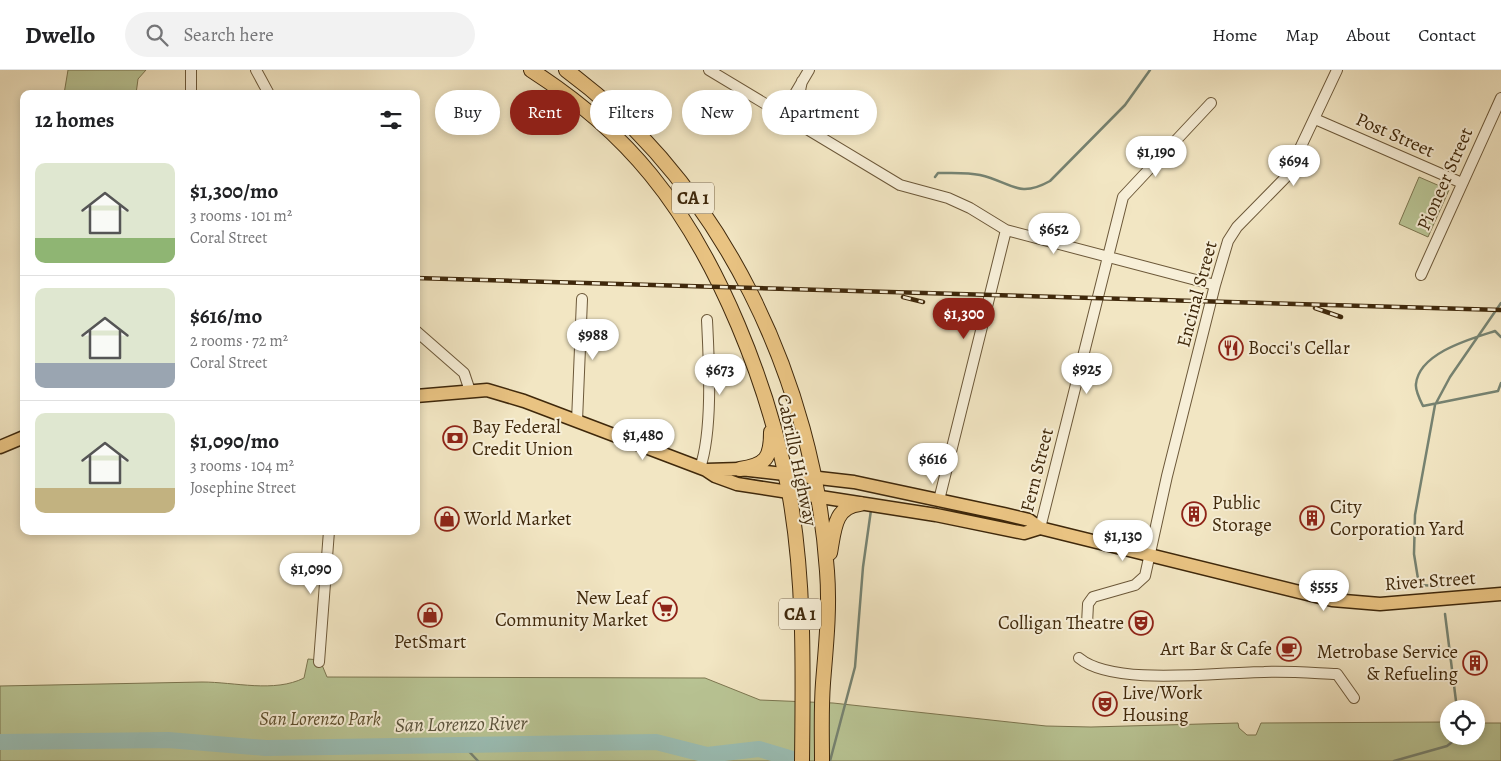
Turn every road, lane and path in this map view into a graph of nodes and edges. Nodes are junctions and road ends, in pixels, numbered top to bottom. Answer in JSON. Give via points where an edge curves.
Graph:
{"nodes":[{"id":1,"x":191,"y":70,"type":"edge"},
{"id":2,"x":256,"y":70,"type":"edge"},
{"id":3,"x":531,"y":70,"type":"edge"},
{"id":4,"x":566,"y":70,"type":"edge"},
{"id":5,"x":709,"y":70,"type":"edge"},
{"id":6,"x":809,"y":70,"type":"edge"},
{"id":7,"x":1337,"y":70,"type":"edge"},
{"id":8,"x":802,"y":82,"type":"junction"},
{"id":9,"x":191,"y":90,"type":"edge"},
{"id":10,"x":267,"y":90,"type":"edge"},
{"id":11,"x":797,"y":90,"type":"edge"},
{"id":12,"x":800,"y":90,"type":"edge"},
{"id":13,"x":1501,"y":98,"type":"edge"},
{"id":14,"x":762,"y":102,"type":"edge"},
{"id":15,"x":1211,"y":103,"type":"dead end"},
{"id":16,"x":1315,"y":119,"type":"junction"},
{"id":17,"x":818,"y":135,"type":"edge"},
{"id":18,"x":1462,"y":183,"type":"junction"},
{"id":19,"x":1006,"y":230,"type":"junction"},
{"id":20,"x":1108,"y":256,"type":"junction"},
{"id":21,"x":1421,"y":275,"type":"dead end"},
{"id":22,"x":1215,"y":285,"type":"junction"},
{"id":23,"x":582,"y":298,"type":"dead end"},
{"id":24,"x":707,"y":320,"type":"dead end"},
{"id":25,"x":420,"y":334,"type":"edge"},
{"id":26,"x":470,"y":390,"type":"junction"},
{"id":27,"x":420,"y":396,"type":"edge"},
{"id":28,"x":770,"y":414,"type":"junction"},
{"id":29,"x":577,"y":421,"type":"junction"},
{"id":30,"x":20,"y":439,"type":"edge"},
{"id":31,"x":0,"y":447,"type":"edge"},
{"id":32,"x":703,"y":469,"type":"junction"},
{"id":33,"x":740,"y":469,"type":"junction"},
{"id":34,"x":785,"y":474,"type":"junction"},
{"id":35,"x":814,"y":477,"type":"junction"},
{"id":36,"x":789,"y":493,"type":"junction"},
{"id":37,"x":819,"y":498,"type":"junction"},
{"id":38,"x":939,"y":500,"type":"junction"},
{"id":39,"x":860,"y":504,"type":"junction"},
{"id":40,"x":1040,"y":528,"type":"junction"},
{"id":41,"x":329,"y":535,"type":"edge"},
{"id":42,"x":1150,"y":555,"type":"junction"},
{"id":43,"x":827,"y":571,"type":"junction"},
{"id":44,"x":1501,"y":594,"type":"edge"},
{"id":45,"x":1087,"y":624,"type":"dead end"},
{"id":46,"x":1079,"y":658,"type":"dead end"},
{"id":47,"x":319,"y":662,"type":"dead end"},
{"id":48,"x":1354,"y":698,"type":"dead end"},
{"id":49,"x":802,"y":761,"type":"edge"},
{"id":50,"x":822,"y":761,"type":"edge"}],
"edges":[{"from":1,"to":9,"type":"street"},
{"from":2,"to":10,"type":"street"},
{"from":3,"to":28,"type":"highway","name":"Cabrillo Highway","number":"CA 1","via":[[609,130],[638,159],[668,198],[735,319]]},
{"from":4,"to":35,"type":"highway","name":"Cabrillo Highway","number":"CA 1","via":[[613,107],[655,150],[685,187],[725,248],[755,302],[774,348]]},
{"from":5,"to":14,"type":"street"},
{"from":6,"to":8,"type":"street"},
{"from":7,"to":16,"type":"street","name":"Encinal Street"},
{"from":8,"to":11,"type":"street"},
{"from":8,"to":12,"type":"street"},
{"from":13,"to":18,"type":"street","name":"Pioneer Street"},
{"from":15,"to":20,"type":"street","name":"Fern Street","via":[[1124,197]]},
{"from":16,"to":18,"type":"street","name":"Post Street"},
{"from":16,"to":22,"type":"street","name":"Encinal Street","via":[[1287,176],[1228,241]]},
{"from":17,"to":19,"type":"street","via":[[900,185],[948,198]]},
{"from":18,"to":21,"type":"street","name":"Pioneer Street"},
{"from":19,"to":20,"type":"street"},
{"from":19,"to":38,"type":"street"},
{"from":20,"to":22,"type":"street"},
{"from":20,"to":40,"type":"street","name":"Fern Street"},
{"from":22,"to":42,"type":"street","name":"Encinal Street"},
{"from":23,"to":29,"type":"street"},
{"from":24,"to":32,"type":"street","via":[[709,364]]},
{"from":25,"to":26,"type":"street","via":[[464,372]]},
{"from":26,"to":27,"type":"main road","name":"River Street"},
{"from":26,"to":29,"type":"main road","name":"River Street","via":[[487,390]]},
{"from":28,"to":33,"type":"highway","via":[[768,456],[759,464]]},
{"from":28,"to":34,"type":"highway","name":"Cabrillo Highway","number":"CA 1"},
{"from":29,"to":32,"type":"main road","name":"River Street"},
{"from":30,"to":31,"type":"main road"},
{"from":32,"to":33,"type":"main road","name":"River Street"},
{"from":32,"to":36,"type":"main road","name":"River Street","via":[[727,481]]},
{"from":33,"to":34,"type":"main road","name":"River Street"},
{"from":34,"to":35,"type":"main road","name":"River Street"},
{"from":34,"to":36,"type":"highway","name":"Cabrillo Highway","number":"CA 1"},
{"from":35,"to":37,"type":"highway","name":"Cabrillo Highway","number":"CA 1"},
{"from":35,"to":38,"type":"main road","name":"River Street"},
{"from":36,"to":37,"type":"main road","name":"River Street"},
{"from":36,"to":49,"type":"highway","name":"Cabrillo Highway","number":"CA 1","via":[[799,571]]},
{"from":37,"to":39,"type":"main road","name":"River Street"},
{"from":37,"to":43,"type":"highway","name":"Cabrillo Highway","number":"CA 1"},
{"from":38,"to":40,"type":"main road","name":"River Street","via":[[1029,520]]},
{"from":39,"to":40,"type":"main road","name":"River Street","via":[[1024,533]]},
{"from":39,"to":43,"type":"highway","via":[[848,506],[840,514]]},
{"from":40,"to":42,"type":"main road","name":"River Street"},
{"from":41,"to":47,"type":"street"},
{"from":42,"to":44,"type":"main road","name":"River Street","via":[[1332,600],[1380,604]]},
{"from":42,"to":45,"type":"street","name":"Encinal Street","via":[[1140,583],[1092,597],[1088,604]]},
{"from":43,"to":50,"type":"highway","name":"Cabrillo Highway","number":"CA 1","via":[[829,622],[822,703]]},
{"from":46,"to":48,"type":"street","via":[[1086,664],[1127,674],[1337,674]]}]}
